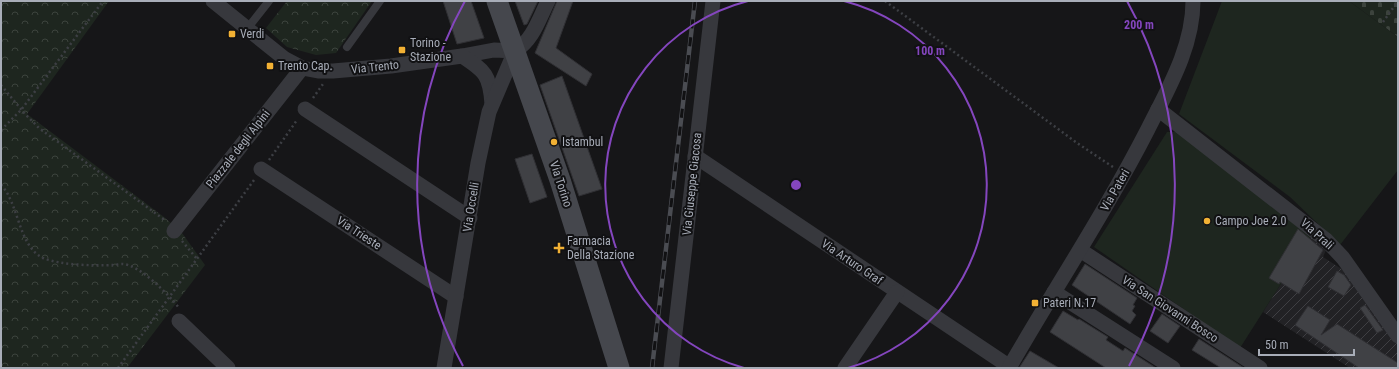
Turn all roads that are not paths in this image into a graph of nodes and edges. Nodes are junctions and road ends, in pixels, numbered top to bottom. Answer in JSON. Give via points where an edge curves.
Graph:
{"nodes":[{"id":1,"x":213,"y":1,"type":"edge"},
{"id":2,"x":269,"y":1,"type":"edge"},
{"id":3,"x":380,"y":1,"type":"edge"},
{"id":4,"x":497,"y":1,"type":"edge"},
{"id":5,"x":548,"y":1,"type":"edge"},
{"id":6,"x":713,"y":1,"type":"edge"},
{"id":7,"x":1193,"y":1,"type":"edge"},
{"id":8,"x":247,"y":29,"type":"junction"},
{"id":9,"x":347,"y":47,"type":"dead end"},
{"id":10,"x":515,"y":51,"type":"junction"},
{"id":11,"x":462,"y":56,"type":"junction"},
{"id":12,"x":302,"y":68,"type":"junction"},
{"id":13,"x":492,"y":104,"type":"junction"},
{"id":14,"x":1158,"y":109,"type":"junction"},
{"id":15,"x":305,"y":110,"type":"road end"},
{"id":16,"x":695,"y":156,"type":"junction"},
{"id":17,"x":262,"y":169,"type":"road end"},
{"id":18,"x":470,"y":218,"type":"junction"},
{"id":19,"x":174,"y":231,"type":"dead end"},
{"id":20,"x":1080,"y":250,"type":"junction"},
{"id":21,"x":897,"y":292,"type":"junction"},
{"id":22,"x":1054,"y":292,"type":"junction"},
{"id":23,"x":456,"y":297,"type":"junction"},
{"id":24,"x":179,"y":321,"type":"road end"},
{"id":25,"x":1398,"y":336,"type":"edge"},
{"id":26,"x":1009,"y":367,"type":"edge"},
{"id":27,"x":228,"y":368,"type":"edge"},
{"id":28,"x":444,"y":368,"type":"edge"},
{"id":29,"x":619,"y":368,"type":"edge"},
{"id":30,"x":671,"y":368,"type":"edge"},
{"id":31,"x":845,"y":368,"type":"edge"},
{"id":32,"x":1173,"y":368,"type":"edge"},
{"id":33,"x":1260,"y":368,"type":"edge"}],
"edges":[{"from":1,"to":8,"type":"street","name":"Via Trento"},
{"from":2,"to":8,"type":"lane"},
{"from":3,"to":9,"type":"lane"},
{"from":4,"to":10,"type":"main road","name":"Via Torino"},
{"from":5,"to":10,"type":"street","via":[[532,34],[524,46]]},
{"from":6,"to":16,"type":"street","name":"Via Giuseppe Giacosa"},
{"from":7,"to":14,"type":"street","name":"Via Pateri","via":[[1188,38],[1176,72]]},
{"from":8,"to":12,"type":"street","name":"Via Trento","via":[[277,54]]},
{"from":10,"to":11,"type":"street","name":"Via Trento","via":[[494,50]]},
{"from":10,"to":13,"type":"street","name":"Via Occelli"},
{"from":10,"to":29,"type":"main road","name":"Via Torino","via":[[560,180]]},
{"from":11,"to":12,"type":"street","name":"Via Trento","via":[[332,71]]},
{"from":11,"to":13,"type":"street","via":[[480,68],[489,80]]},
{"from":12,"to":19,"type":"street","name":"Piazzale degli Alpini"},
{"from":13,"to":18,"type":"street","name":"Via Occelli","via":[[478,163]]},
{"from":14,"to":20,"type":"street","name":"Via Pateri","via":[[1124,175]]},
{"from":14,"to":25,"type":"street","name":"Via Prali","via":[[1326,240],[1343,258]]},
{"from":15,"to":18,"type":"street"},
{"from":16,"to":21,"type":"street","name":"Via Arturo Graf"},
{"from":16,"to":30,"type":"street","name":"Via Giuseppe Giacosa"},
{"from":17,"to":23,"type":"street","name":"Via Trieste"},
{"from":18,"to":23,"type":"street","name":"Via Occelli"},
{"from":20,"to":22,"type":"street","name":"Via Pateri"},
{"from":20,"to":33,"type":"street","name":"Via San Giovanni Bosco"},
{"from":21,"to":26,"type":"street","name":"Via Arturo Graf"},
{"from":21,"to":31,"type":"street"},
{"from":22,"to":26,"type":"street","name":"Via Pateri"},
{"from":22,"to":32,"type":"street"},
{"from":23,"to":28,"type":"street","name":"Via Occelli"},
{"from":24,"to":27,"type":"street"}]}
